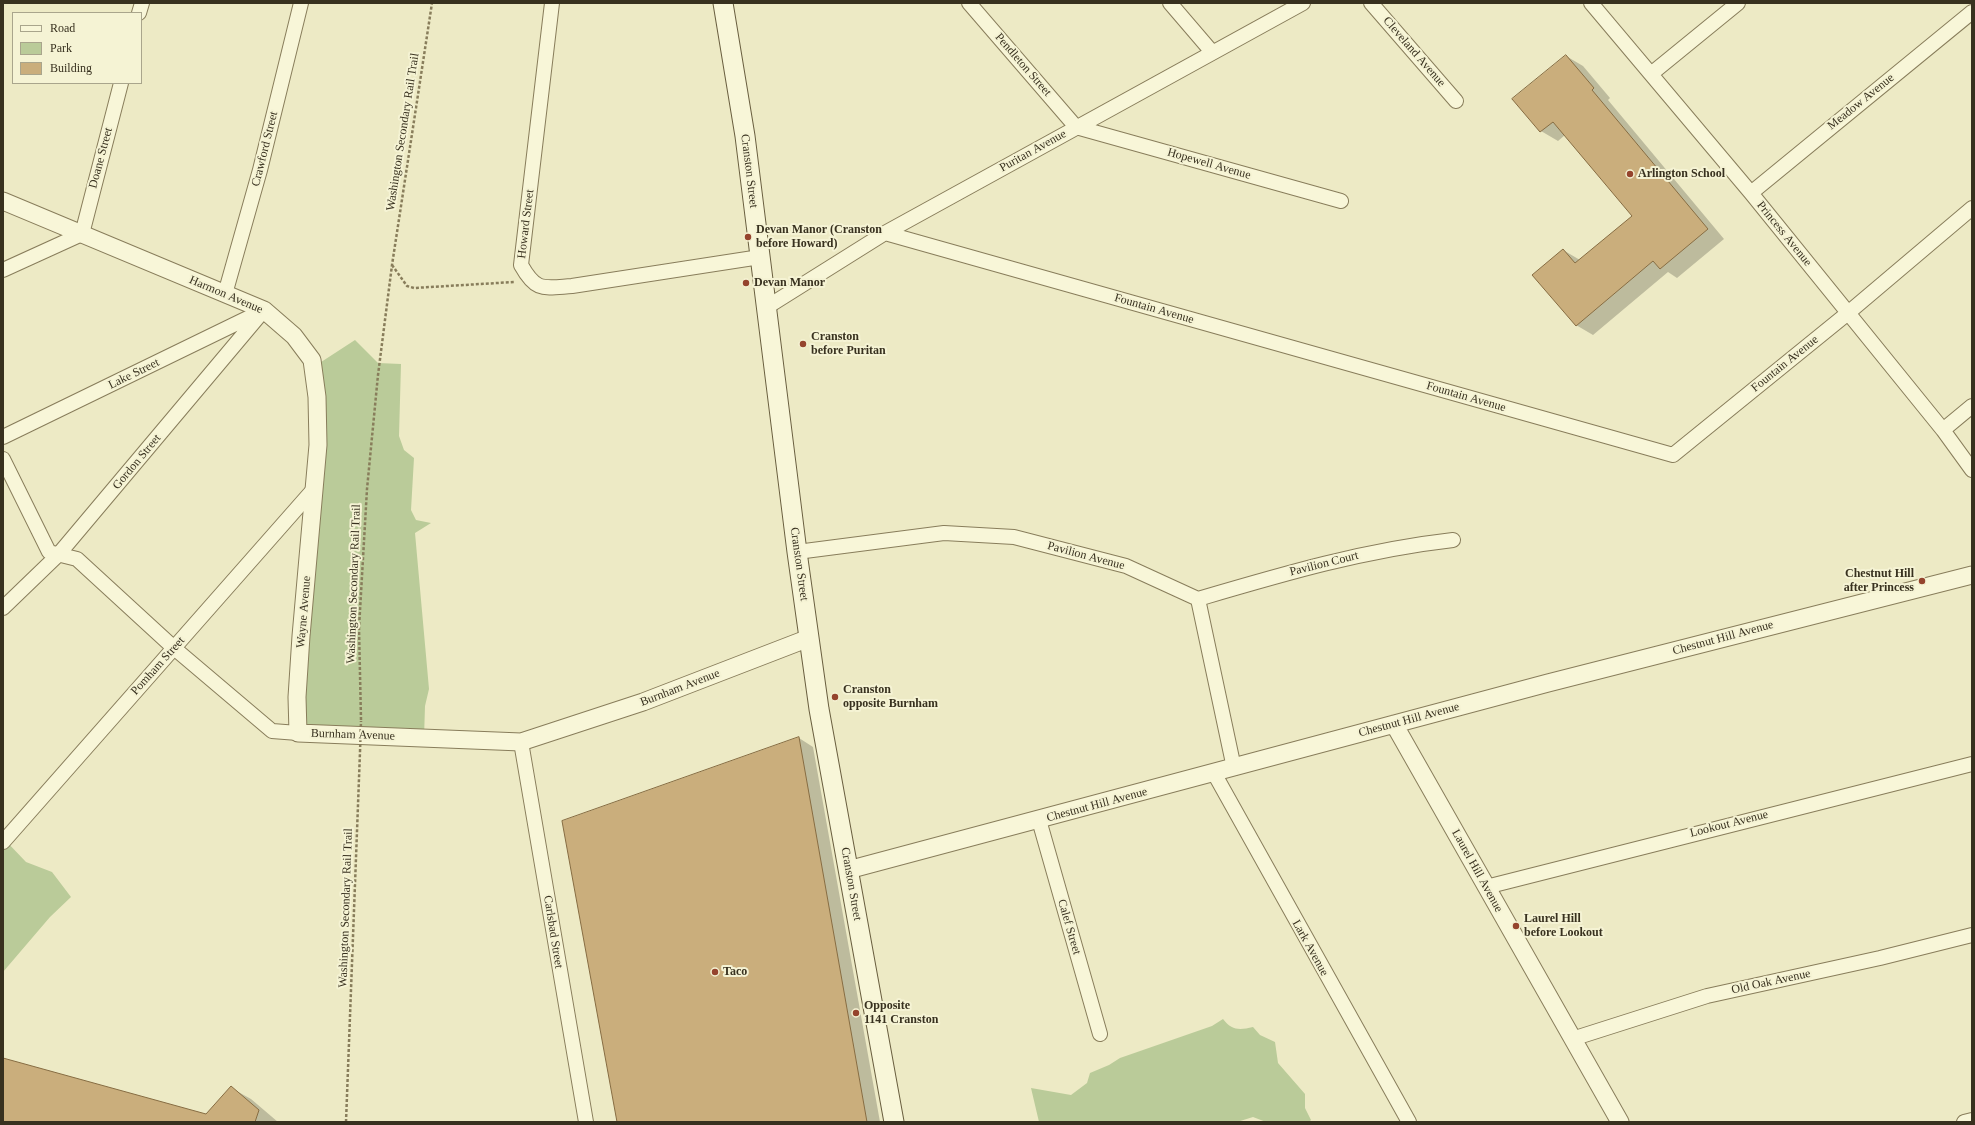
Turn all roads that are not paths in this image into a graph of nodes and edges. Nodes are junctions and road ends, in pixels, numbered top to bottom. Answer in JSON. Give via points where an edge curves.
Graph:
{"nodes":[{"id":1,"x":301,"y":3,"type":"edge"},
{"id":2,"x":552,"y":3,"type":"edge"},
{"id":3,"x":723,"y":3,"type":"edge"},
{"id":4,"x":969,"y":3,"type":"edge"},
{"id":5,"x":1170,"y":3,"type":"edge"},
{"id":6,"x":1304,"y":3,"type":"edge"},
{"id":7,"x":1371,"y":3,"type":"edge"},
{"id":8,"x":1591,"y":3,"type":"edge"},
{"id":9,"x":1738,"y":3,"type":"edge"},
{"id":10,"x":1972,"y":12,"type":"edge"},
{"id":11,"x":1212,"y":52,"type":"junction"},
{"id":12,"x":1651,"y":74,"type":"junction"},
{"id":13,"x":121,"y":84,"type":"edge"},
{"id":14,"x":1456,"y":102,"type":"dead end"},
{"id":15,"x":1076,"y":126,"type":"junction"},
{"id":16,"x":1751,"y":193,"type":"junction"},
{"id":17,"x":3,"y":201,"type":"edge"},
{"id":18,"x":1341,"y":201,"type":"dead end"},
{"id":19,"x":1972,"y":208,"type":"edge"},
{"id":20,"x":885,"y":233,"type":"junction"},
{"id":21,"x":82,"y":234,"type":"junction"},
{"id":22,"x":760,"y":257,"type":"junction"},
{"id":23,"x":3,"y":270,"type":"edge"},
{"id":24,"x":225,"y":294,"type":"junction"},
{"id":25,"x":767,"y":307,"type":"junction"},
{"id":26,"x":264,"y":310,"type":"junction"},
{"id":27,"x":1848,"y":313,"type":"junction"},
{"id":28,"x":1972,"y":406,"type":"edge"},
{"id":29,"x":1943,"y":430,"type":"junction"},
{"id":30,"x":3,"y":437,"type":"edge"},
{"id":31,"x":3,"y":459,"type":"edge"},
{"id":32,"x":1972,"y":470,"type":"edge"},
{"id":33,"x":313,"y":490,"type":"junction"},
{"id":34,"x":1453,"y":540,"type":"dead end"},
{"id":35,"x":797,"y":552,"type":"junction"},
{"id":36,"x":58,"y":555,"type":"junction"},
{"id":37,"x":1972,"y":575,"type":"edge"},
{"id":38,"x":1198,"y":598,"type":"junction"},
{"id":39,"x":3,"y":608,"type":"edge"},
{"id":40,"x":809,"y":638,"type":"junction"},
{"id":41,"x":174,"y":648,"type":"junction"},
{"id":42,"x":1394,"y":724,"type":"junction"},
{"id":43,"x":298,"y":733,"type":"junction"},
{"id":44,"x":521,"y":742,"type":"junction"},
{"id":45,"x":1972,"y":764,"type":"edge"},
{"id":46,"x":1234,"y":768,"type":"junction"},
{"id":47,"x":1214,"y":773,"type":"junction"},
{"id":48,"x":1039,"y":820,"type":"junction"},
{"id":49,"x":3,"y":842,"type":"edge"},
{"id":50,"x":848,"y":870,"type":"junction"},
{"id":51,"x":1486,"y":887,"type":"junction"},
{"id":52,"x":1972,"y":935,"type":"edge"},
{"id":53,"x":1100,"y":1034,"type":"dead end"},
{"id":54,"x":1572,"y":1039,"type":"junction"},
{"id":55,"x":586,"y":1122,"type":"edge"},
{"id":56,"x":894,"y":1122,"type":"edge"},
{"id":57,"x":1409,"y":1122,"type":"edge"},
{"id":58,"x":1620,"y":1122,"type":"edge"}],
"edges":[{"from":1,"to":24,"type":"street","name":"Crawford Street","via":[[260,170]]},
{"from":2,"to":22,"type":"street","name":"Howard Street","via":[[521,266],[530,281],[546,288],[572,286]]},
{"from":3,"to":22,"type":"main road","name":"Cranston Street","via":[[745,136]]},
{"from":4,"to":15,"type":"street","name":"Pendleton Street"},
{"from":5,"to":11,"type":"street"},
{"from":6,"to":11,"type":"street","name":"Puritan Avenue"},
{"from":7,"to":14,"type":"street","name":"Cleveland Avenue"},
{"from":8,"to":12,"type":"street","name":"Princess Avenue"},
{"from":9,"to":12,"type":"street"},
{"from":10,"to":16,"type":"street","name":"Meadow Avenue"},
{"from":11,"to":15,"type":"street","name":"Puritan Avenue"},
{"from":12,"to":16,"type":"street","name":"Princess Avenue"},
{"from":13,"to":21,"type":"street","name":"Doane Street"},
{"from":15,"to":18,"type":"street","name":"Hopewell Avenue"},
{"from":15,"to":20,"type":"street","name":"Puritan Avenue"},
{"from":16,"to":27,"type":"street","name":"Princess Avenue"},
{"from":17,"to":21,"type":"street","name":"Harmon Avenue"},
{"from":19,"to":27,"type":"street","name":"Fountain Avenue"},
{"from":20,"to":25,"type":"street","name":"Puritan Avenue"},
{"from":20,"to":27,"type":"street","name":"Fountain Avenue","via":[[1673,455]]},
{"from":21,"to":23,"type":"street"},
{"from":21,"to":24,"type":"street","name":"Harmon Avenue"},
{"from":22,"to":25,"type":"main road","name":"Cranston Street"},
{"from":24,"to":26,"type":"street","name":"Harmon Avenue"},
{"from":25,"to":35,"type":"main road","name":"Cranston Street"},
{"from":26,"to":30,"type":"street","name":"Lake Street"},
{"from":26,"to":33,"type":"street","name":"Harmon Avenue","via":[[294,336],[312,360],[317,397],[318,445]]},
{"from":26,"to":36,"type":"street","name":"Gordon Street"},
{"from":27,"to":29,"type":"street","name":"Princess Avenue"},
{"from":28,"to":29,"type":"street"},
{"from":29,"to":32,"type":"street","name":"Princess Avenue"},
{"from":31,"to":36,"type":"street","name":"Burnham Avenue","via":[[49,552]]},
{"from":33,"to":41,"type":"street","name":"Pomham Street"},
{"from":33,"to":43,"type":"street","name":"Wayne Avenue","via":[[298,682]]},
{"from":34,"to":38,"type":"street","name":"Pavilion Court","via":[[1407,545],[1323,563]]},
{"from":35,"to":38,"type":"street","name":"Pavilion Avenue","via":[[944,533],[1014,537],[1126,566]]},
{"from":35,"to":40,"type":"main road","name":"Cranston Street"},
{"from":36,"to":39,"type":"street","name":"Gordon Street"},
{"from":36,"to":41,"type":"street","name":"Burnham Avenue","via":[[77,559]]},
{"from":37,"to":42,"type":"street","name":"Chestnut Hill Avenue","via":[[1851,604]]},
{"from":38,"to":46,"type":"street"},
{"from":40,"to":44,"type":"street","name":"Burnham Avenue","via":[[643,702]]},
{"from":40,"to":50,"type":"main road","name":"Cranston Street"},
{"from":41,"to":43,"type":"street","name":"Burnham Avenue","via":[[272,731]]},
{"from":41,"to":49,"type":"street","name":"Pomham Street"},
{"from":42,"to":46,"type":"street","name":"Chestnut Hill Avenue"},
{"from":42,"to":51,"type":"street","name":"Laurel Hill Avenue"},
{"from":43,"to":44,"type":"street","name":"Burnham Avenue"},
{"from":44,"to":55,"type":"street","name":"Carlsbad Street"},
{"from":45,"to":51,"type":"street","name":"Lookout Avenue"},
{"from":46,"to":47,"type":"street","name":"Chestnut Hill Avenue"},
{"from":47,"to":48,"type":"street","name":"Chestnut Hill Avenue"},
{"from":47,"to":57,"type":"street","name":"Lark Avenue"},
{"from":48,"to":50,"type":"street","name":"Chestnut Hill Avenue"},
{"from":48,"to":53,"type":"street","name":"Calef Street"},
{"from":50,"to":56,"type":"main road","name":"Cranston Street"},
{"from":51,"to":54,"type":"street","name":"Laurel Hill Avenue"},
{"from":52,"to":54,"type":"street","name":"Old Oak Avenue","via":[[1707,996]]},
{"from":54,"to":58,"type":"street","name":"Laurel Hill Avenue"}]}
